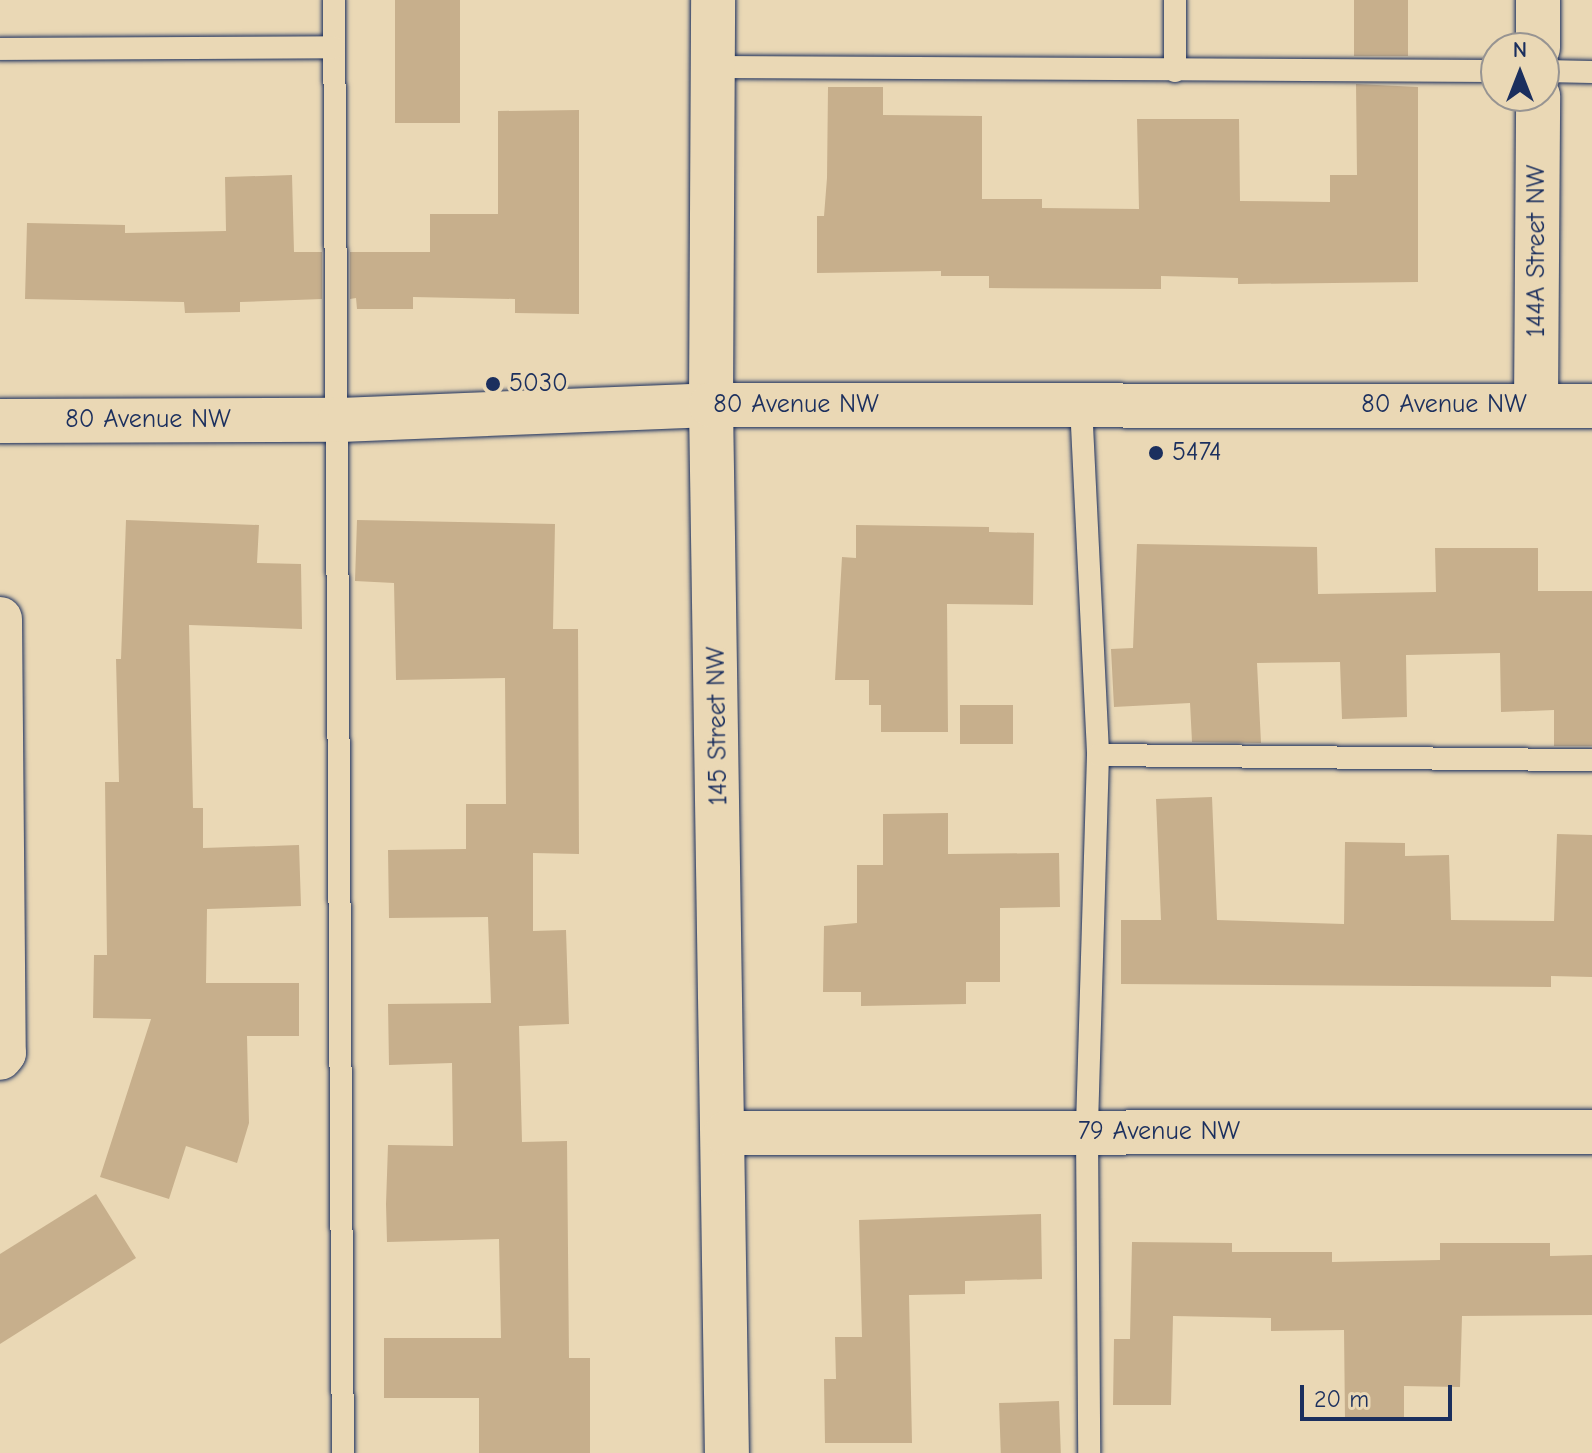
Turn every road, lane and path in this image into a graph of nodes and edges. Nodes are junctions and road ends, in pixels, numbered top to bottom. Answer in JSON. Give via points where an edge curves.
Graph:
{"nodes":[{"id":1,"x":334,"y":0,"type":"edge"},
{"id":2,"x":713,"y":0,"type":"edge"},
{"id":3,"x":1175,"y":0,"type":"edge"},
{"id":4,"x":1538,"y":0,"type":"edge"},
{"id":5,"x":1538,"y":32,"type":"edge"},
{"id":6,"x":334,"y":47,"type":"junction"},
{"id":7,"x":0,"y":49,"type":"edge"},
{"id":8,"x":715,"y":67,"type":"junction"},
{"id":9,"x":1175,"y":71,"type":"junction"},
{"id":10,"x":1480,"y":71,"type":"edge"},
{"id":11,"x":1560,"y":71,"type":"edge"},
{"id":12,"x":1592,"y":72,"type":"edge"},
{"id":13,"x":1538,"y":112,"type":"edge"},
{"id":14,"x":711,"y":405,"type":"junction"},
{"id":15,"x":1081,"y":405,"type":"junction"},
{"id":16,"x":1536,"y":405,"type":"junction"},
{"id":17,"x":1592,"y":406,"type":"edge"},
{"id":18,"x":340,"y":420,"type":"junction"},
{"id":19,"x":0,"y":421,"type":"edge"},
{"id":20,"x":0,"y":619,"type":"edge"},
{"id":21,"x":1098,"y":755,"type":"junction"},
{"id":22,"x":1592,"y":760,"type":"edge"},
{"id":23,"x":0,"y":1058,"type":"edge"},
{"id":24,"x":1087,"y":1132,"type":"junction"},
{"id":25,"x":1592,"y":1132,"type":"edge"},
{"id":26,"x":726,"y":1133,"type":"junction"},
{"id":27,"x":343,"y":1453,"type":"edge"},
{"id":28,"x":727,"y":1453,"type":"edge"},
{"id":29,"x":1089,"y":1453,"type":"edge"}],
"edges":[{"from":1,"to":6,"type":"lane"},
{"from":2,"to":8,"type":"street","name":"145 Street NW"},
{"from":3,"to":9,"type":"lane"},
{"from":4,"to":5,"type":"street"},
{"from":6,"to":7,"type":"lane"},
{"from":6,"to":18,"type":"lane"},
{"from":8,"to":9,"type":"lane"},
{"from":8,"to":14,"type":"street","name":"145 Street NW"},
{"from":9,"to":10,"type":"lane"},
{"from":11,"to":12,"type":"lane"},
{"from":13,"to":16,"type":"street","name":"144A Street NW"},
{"from":14,"to":15,"type":"street","name":"80 Avenue NW"},
{"from":14,"to":18,"type":"street","name":"80 Avenue NW"},
{"from":14,"to":26,"type":"street","name":"145 Street NW"},
{"from":15,"to":16,"type":"street","name":"80 Avenue NW"},
{"from":15,"to":21,"type":"lane"},
{"from":16,"to":17,"type":"street","name":"80 Avenue NW"},
{"from":18,"to":19,"type":"street","name":"80 Avenue NW"},
{"from":18,"to":27,"type":"lane"},
{"from":20,"to":23,"type":"street"},
{"from":21,"to":22,"type":"lane"},
{"from":21,"to":24,"type":"lane"},
{"from":24,"to":25,"type":"street","name":"79 Avenue NW"},
{"from":24,"to":26,"type":"street","name":"79 Avenue NW"},
{"from":24,"to":29,"type":"lane"},
{"from":26,"to":28,"type":"street","name":"145 Street NW"}]}
